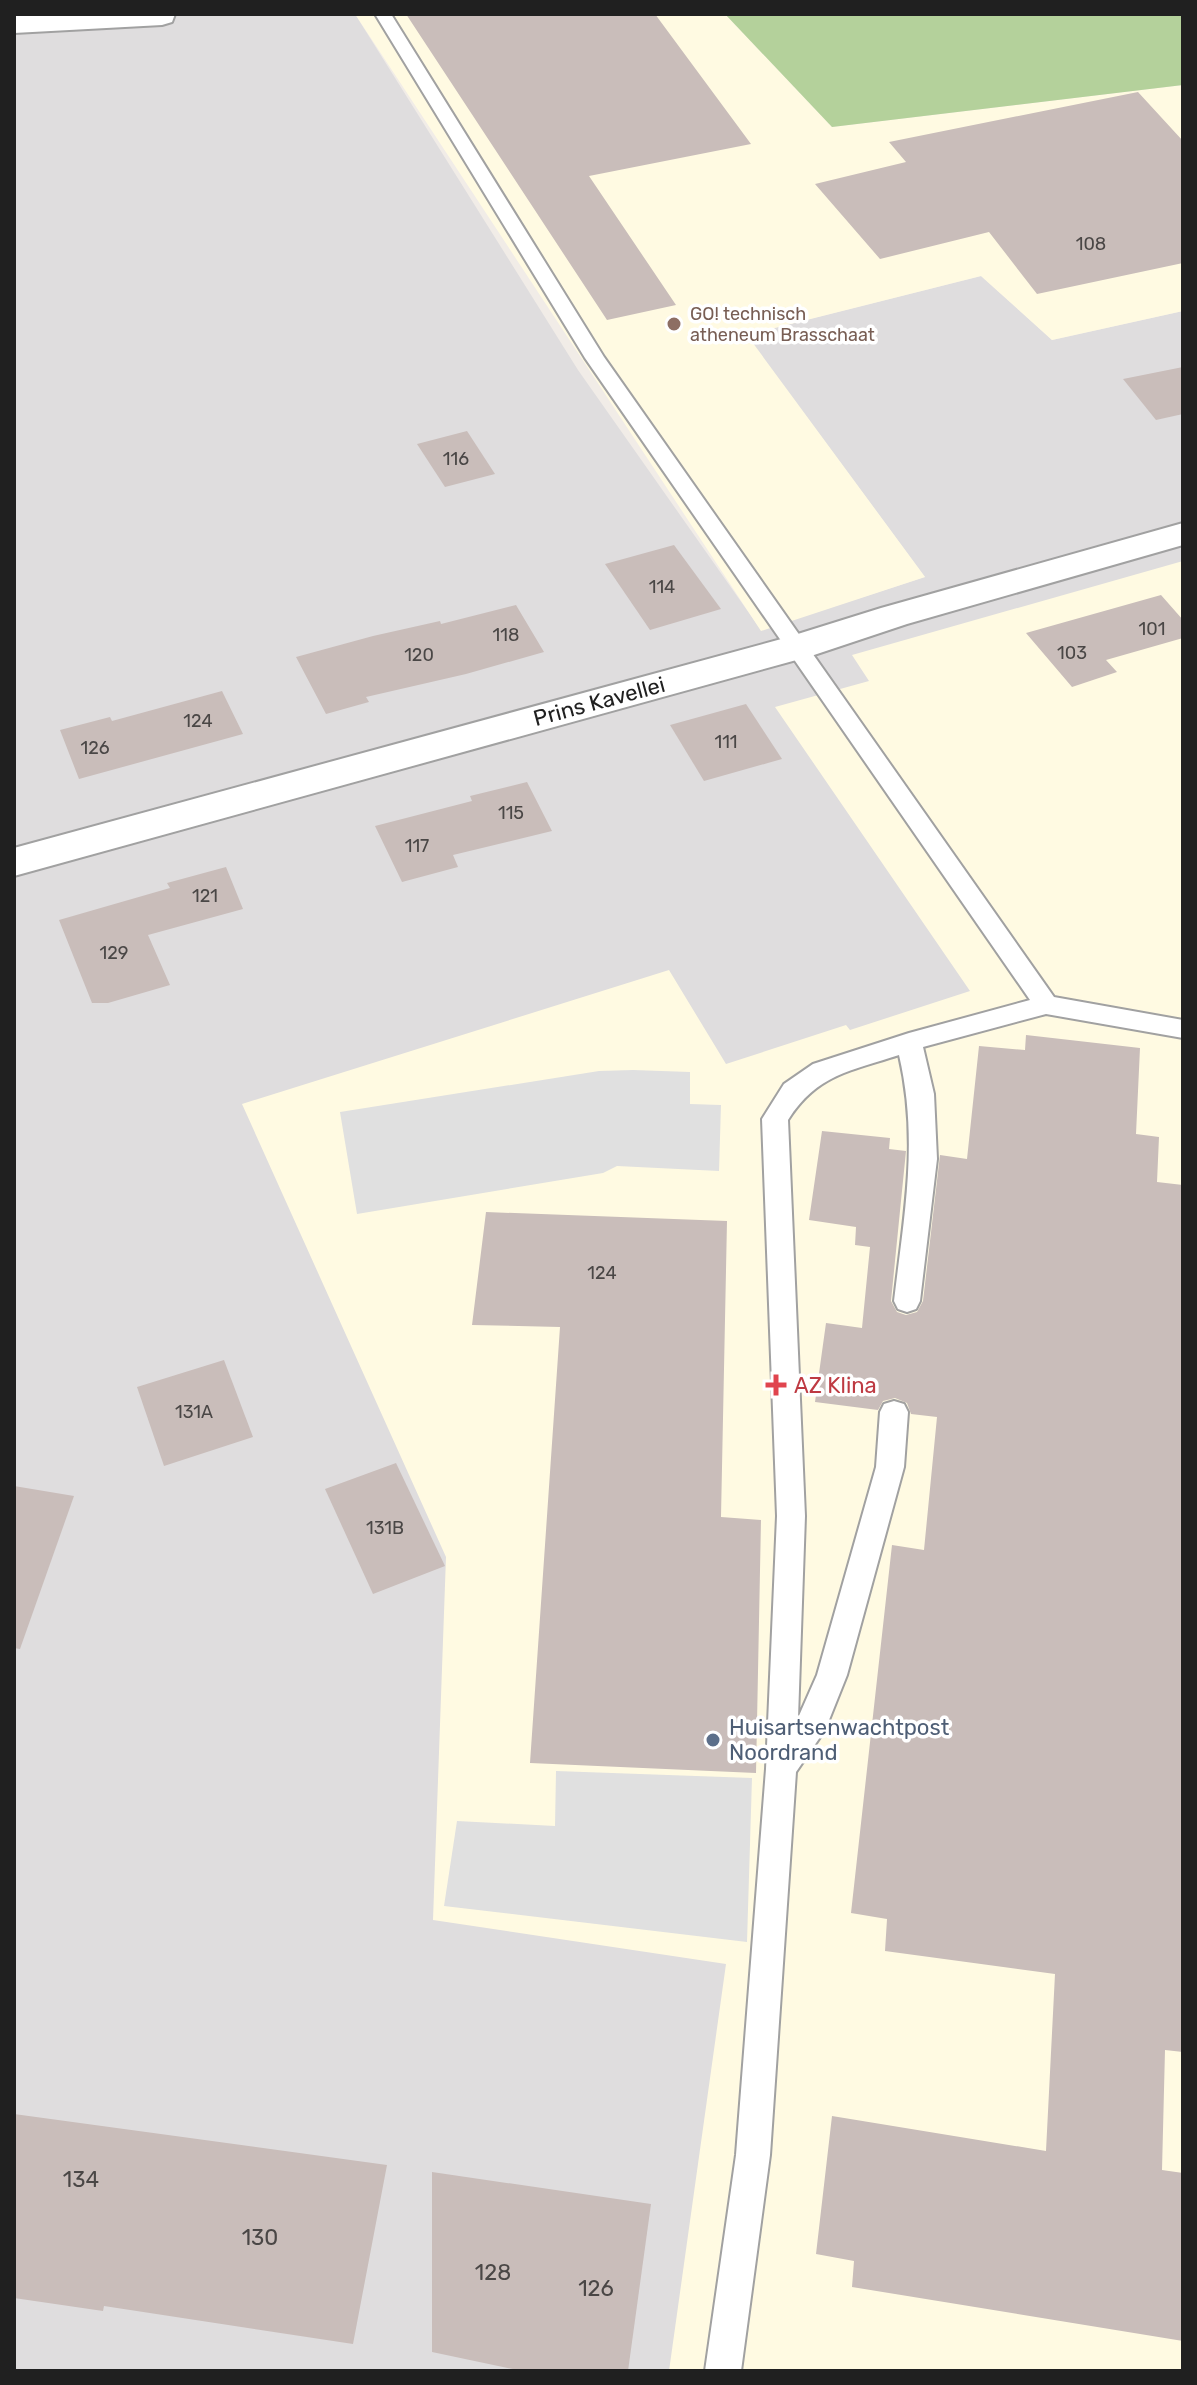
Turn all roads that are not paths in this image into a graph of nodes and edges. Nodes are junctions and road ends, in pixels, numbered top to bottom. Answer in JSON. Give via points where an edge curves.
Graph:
{"nodes":[{"id":1,"x":383,"y":14,"type":"edge"},
{"id":2,"x":162,"y":16,"type":"edge"},
{"id":3,"x":14,"y":24,"type":"edge"},
{"id":4,"x":1183,"y":534,"type":"edge"},
{"id":5,"x":798,"y":647,"type":"junction"},
{"id":6,"x":14,"y":862,"type":"edge"},
{"id":7,"x":1046,"y":1005,"type":"junction"},
{"id":8,"x":1183,"y":1029,"type":"edge"},
{"id":9,"x":909,"y":1042,"type":"junction"},
{"id":10,"x":907,"y":1301,"type":"dead end"},
{"id":11,"x":894,"y":1412,"type":"dead end"},
{"id":12,"x":781,"y":1769,"type":"junction"},
{"id":13,"x":723,"y":2371,"type":"edge"}],
"edges":[{"from":1,"to":5,"type":"lane","via":[[595,358]]},
{"from":2,"to":3,"type":"street"},
{"from":4,"to":5,"type":"street","name":"Prins Kavellei"},
{"from":5,"to":6,"type":"street","name":"Prins Kavellei"},
{"from":5,"to":7,"type":"lane"},
{"from":7,"to":8,"type":"lane"},
{"from":7,"to":9,"type":"lane"},
{"from":9,"to":10,"type":"lane","via":[[921,1094],[924,1159]]},
{"from":9,"to":12,"type":"lane","via":[[822,1071],[793,1091],[775,1119],[791,1516]]},
{"from":11,"to":12,"type":"lane","via":[[890,1467],[832,1675],[814,1720]]},
{"from":12,"to":13,"type":"lane","via":[[753,2155]]}]}
